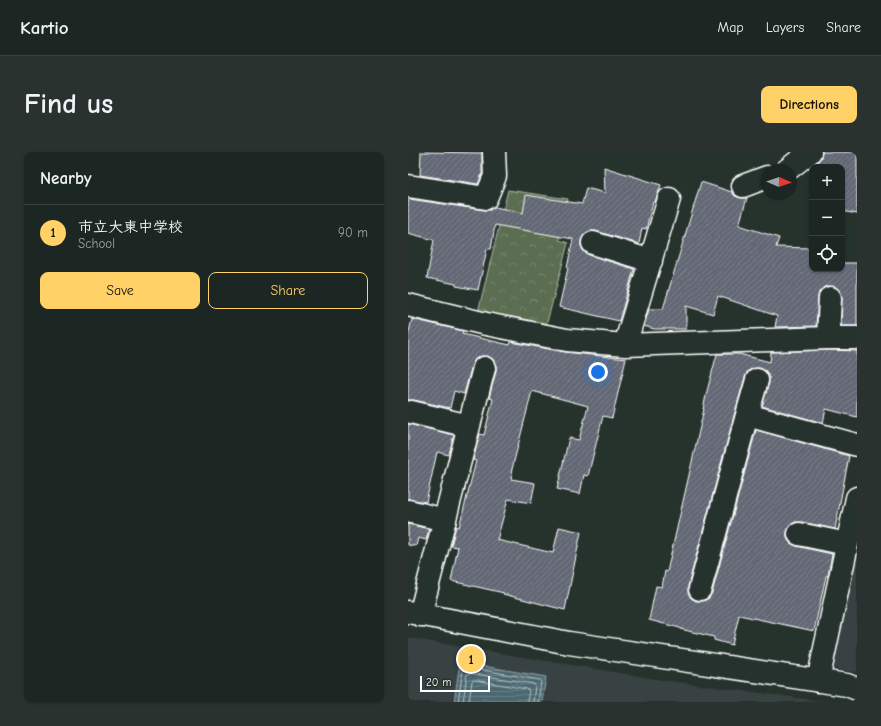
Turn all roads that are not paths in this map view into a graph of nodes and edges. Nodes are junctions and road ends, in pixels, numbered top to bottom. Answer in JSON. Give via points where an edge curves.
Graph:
{"nodes":[{"id":1,"x":494,"y":152,"type":"edge"},
{"id":2,"x":810,"y":152,"type":"edge"},
{"id":3,"x":795,"y":164,"type":"edge"},
{"id":4,"x":761,"y":179,"type":"edge"},
{"id":5,"x":408,"y":186,"type":"edge"},
{"id":6,"x":743,"y":186,"type":"dead end"},
{"id":7,"x":669,"y":198,"type":"dead end"},
{"id":8,"x":594,"y":243,"type":"dead end"},
{"id":9,"x":651,"y":261,"type":"junction"},
{"id":10,"x":830,"y":298,"type":"dead end"},
{"id":11,"x":408,"y":305,"type":"edge"},
{"id":12,"x":828,"y":338,"type":"junction"},
{"id":13,"x":857,"y":338,"type":"edge"},
{"id":14,"x":625,"y":345,"type":"junction"},
{"id":15,"x":484,"y":368,"type":"dead end"},
{"id":16,"x":757,"y":380,"type":"dead end"},
{"id":17,"x":411,"y":412,"type":"dead end"},
{"id":18,"x":746,"y":415,"type":"junction"},
{"id":19,"x":469,"y":426,"type":"junction"},
{"id":20,"x":857,"y":445,"type":"edge"},
{"id":21,"x":856,"y":507,"type":"edge"},
{"id":22,"x":408,"y":511,"type":"edge"},
{"id":23,"x":445,"y":520,"type":"junction"},
{"id":24,"x":799,"y":534,"type":"dead end"},
{"id":25,"x":847,"y":544,"type":"junction"},
{"id":26,"x":700,"y":589,"type":"dead end"},
{"id":27,"x":414,"y":613,"type":"edge"},
{"id":28,"x":818,"y":681,"type":"junction"},
{"id":29,"x":857,"y":689,"type":"edge"}],
"edges":[{"from":1,"to":5,"type":"street","via":[[495,176],[486,198]]},
{"from":2,"to":3,"type":"street"},
{"from":4,"to":6,"type":"street"},
{"from":7,"to":9,"type":"street"},
{"from":8,"to":9,"type":"street"},
{"from":9,"to":14,"type":"street"},
{"from":10,"to":12,"type":"street"},
{"from":11,"to":14,"type":"street","via":[[567,340]]},
{"from":12,"to":13,"type":"street"},
{"from":12,"to":14,"type":"street"},
{"from":15,"to":19,"type":"street"},
{"from":16,"to":18,"type":"street"},
{"from":17,"to":19,"type":"street"},
{"from":18,"to":20,"type":"street"},
{"from":18,"to":26,"type":"street"},
{"from":19,"to":23,"type":"street"},
{"from":21,"to":25,"type":"street"},
{"from":22,"to":23,"type":"street"},
{"from":23,"to":27,"type":"street"},
{"from":24,"to":25,"type":"street"},
{"from":25,"to":28,"type":"street"},
{"from":27,"to":28,"type":"street","via":[[569,643]]},
{"from":28,"to":29,"type":"street"}]}
